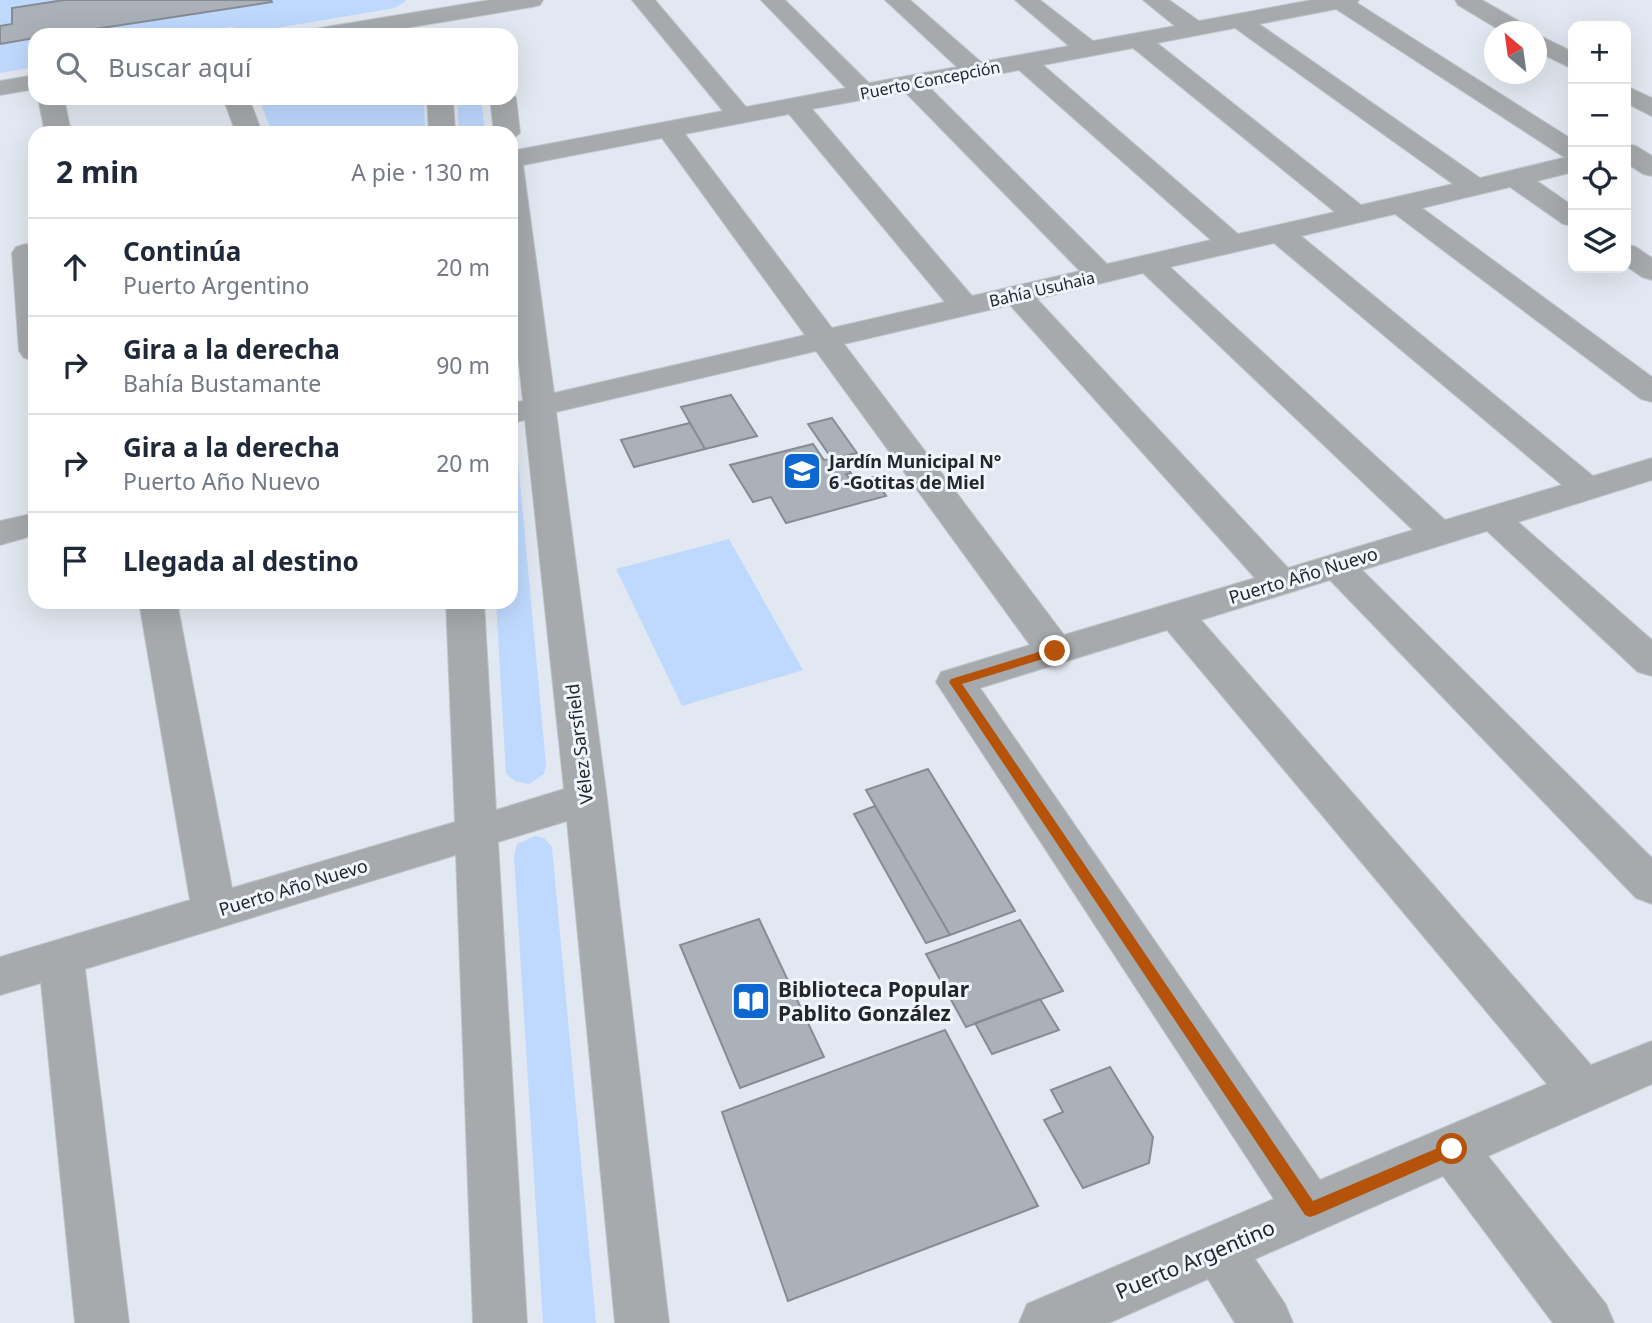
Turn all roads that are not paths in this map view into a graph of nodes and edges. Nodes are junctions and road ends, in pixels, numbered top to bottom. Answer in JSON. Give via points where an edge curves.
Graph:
{"nodes":[{"id":1,"x":533,"y":0,"type":"edge"},
{"id":2,"x":643,"y":0,"type":"edge"},
{"id":3,"x":772,"y":0,"type":"edge"},
{"id":4,"x":896,"y":0,"type":"edge"},
{"id":5,"x":1026,"y":0,"type":"edge"},
{"id":6,"x":1154,"y":0,"type":"edge"},
{"id":7,"x":1466,"y":0,"type":"edge"},
{"id":8,"x":1344,"y":1,"type":"edge"},
{"id":9,"x":1291,"y":5,"type":"edge"},
{"id":10,"x":493,"y":11,"type":"edge"},
{"id":11,"x":436,"y":17,"type":"edge"},
{"id":12,"x":1240,"y":21,"type":"junction"},
{"id":13,"x":1502,"y":21,"type":"edge"},
{"id":14,"x":365,"y":28,"type":"edge"},
{"id":15,"x":1194,"y":29,"type":"junction"},
{"id":16,"x":1138,"y":40,"type":"junction"},
{"id":17,"x":1547,"y":47,"type":"edge"},
{"id":18,"x":1088,"y":50,"type":"junction"},
{"id":19,"x":1568,"y":59,"type":"edge"},
{"id":20,"x":1025,"y":62,"type":"junction"},
{"id":21,"x":976,"y":71,"type":"junction"},
{"id":22,"x":28,"y":83,"type":"edge"},
{"id":23,"x":911,"y":83,"type":"junction"},
{"id":24,"x":0,"y":88,"type":"edge"},
{"id":25,"x":864,"y":92,"type":"junction"},
{"id":26,"x":1631,"y":96,"type":"edge"},
{"id":27,"x":52,"y":105,"type":"edge"},
{"id":28,"x":239,"y":105,"type":"edge"},
{"id":29,"x":440,"y":105,"type":"edge"},
{"id":30,"x":504,"y":105,"type":"edge"},
{"id":31,"x":795,"y":105,"type":"junction"},
{"id":32,"x":1652,"y":108,"type":"edge"},
{"id":33,"x":740,"y":116,"type":"junction"},
{"id":34,"x":57,"y":126,"type":"edge"},
{"id":35,"x":246,"y":126,"type":"edge"},
{"id":36,"x":442,"y":126,"type":"edge"},
{"id":37,"x":506,"y":126,"type":"edge"},
{"id":38,"x":668,"y":130,"type":"junction"},
{"id":39,"x":1652,"y":146,"type":"edge"},
{"id":40,"x":1568,"y":148,"type":"edge"},
{"id":41,"x":1631,"y":151,"type":"edge"},
{"id":42,"x":1631,"y":155,"type":"edge"},
{"id":43,"x":518,"y":158,"type":"edge"},
{"id":44,"x":1568,"y":165,"type":"edge"},
{"id":45,"x":1652,"y":168,"type":"edge"},
{"id":46,"x":1515,"y":178,"type":"junction"},
{"id":47,"x":1475,"y":187,"type":"junction"},
{"id":48,"x":1401,"y":205,"type":"junction"},
{"id":49,"x":1356,"y":215,"type":"junction"},
{"id":50,"x":1568,"y":215,"type":"edge"},
{"id":51,"x":1280,"y":233,"type":"junction"},
{"id":52,"x":1232,"y":244,"type":"junction"},
{"id":53,"x":20,"y":255,"type":"edge"},
{"id":54,"x":1631,"y":256,"type":"edge"},
{"id":55,"x":1150,"y":264,"type":"junction"},
{"id":56,"x":1652,"y":271,"type":"edge"},
{"id":57,"x":1101,"y":275,"type":"junction"},
{"id":58,"x":518,"y":288,"type":"edge"},
{"id":59,"x":1017,"y":295,"type":"junction"},
{"id":60,"x":28,"y":306,"type":"edge"},
{"id":61,"x":965,"y":307,"type":"junction"},
{"id":62,"x":823,"y":340,"type":"junction"},
{"id":63,"x":1652,"y":392,"type":"edge"},
{"id":64,"x":525,"y":410,"type":"edge"},
{"id":65,"x":1646,"y":478,"type":"edge"},
{"id":66,"x":1588,"y":489,"type":"junction"},
{"id":67,"x":1493,"y":518,"type":"junction"},
{"id":68,"x":28,"y":526,"type":"edge"},
{"id":69,"x":0,"y":533,"type":"edge"},
{"id":70,"x":1439,"y":534,"type":"junction"},
{"id":71,"x":1336,"y":565,"type":"junction"},
{"id":72,"x":1280,"y":582,"type":"junction"},
{"id":73,"x":159,"y":609,"type":"edge"},
{"id":74,"x":465,"y":609,"type":"edge"},
{"id":75,"x":1175,"y":615,"type":"junction"},
{"id":76,"x":1055,"y":651,"type":"junction"},
{"id":77,"x":1652,"y":662,"type":"edge"},
{"id":78,"x":586,"y":799,"type":"junction"},
{"id":79,"x":476,"y":832,"type":"junction"},
{"id":80,"x":1652,"y":886,"type":"edge"},
{"id":81,"x":214,"y":911,"type":"junction"},
{"id":82,"x":61,"y":957,"type":"junction"},
{"id":83,"x":0,"y":976,"type":"edge"},
{"id":84,"x":1652,"y":1062,"type":"edge"},
{"id":85,"x":1584,"y":1092,"type":"junction"},
{"id":86,"x":1452,"y":1149,"type":"junction"},
{"id":87,"x":1310,"y":1209,"type":"junction"},
{"id":88,"x":1219,"y":1249,"type":"junction"},
{"id":89,"x":102,"y":1323,"type":"edge"},
{"id":90,"x":500,"y":1323,"type":"edge"},
{"id":91,"x":642,"y":1323,"type":"edge"},
{"id":92,"x":1046,"y":1323,"type":"edge"},
{"id":93,"x":1266,"y":1323,"type":"edge"},
{"id":94,"x":1587,"y":1323,"type":"edge"}],
"edges":[{"from":1,"to":10,"type":"street"},
{"from":2,"to":33,"type":"street"},
{"from":3,"to":25,"type":"street"},
{"from":4,"to":21,"type":"street"},
{"from":5,"to":18,"type":"street"},
{"from":6,"to":15,"type":"street"},
{"from":7,"to":13,"type":"street"},
{"from":8,"to":9,"type":"street","name":"Puerto Concepción"},
{"from":8,"to":40,"type":"street"},
{"from":9,"to":12,"type":"street","name":"Puerto Concepción"},
{"from":10,"to":11,"type":"street"},
{"from":11,"to":14,"type":"street"},
{"from":12,"to":15,"type":"street","name":"Puerto Concepción"},
{"from":12,"to":47,"type":"street"},
{"from":15,"to":16,"type":"street","name":"Puerto Concepción"},
{"from":16,"to":18,"type":"street","name":"Puerto Concepción"},
{"from":16,"to":49,"type":"street"},
{"from":17,"to":19,"type":"street"},
{"from":18,"to":20,"type":"street","name":"Puerto Concepción"},
{"from":20,"to":21,"type":"street","name":"Puerto Concepción"},
{"from":20,"to":52,"type":"street"},
{"from":21,"to":23,"type":"street","name":"Puerto Concepción"},
{"from":22,"to":24,"type":"street"},
{"from":23,"to":25,"type":"street","name":"Puerto Concepción"},
{"from":23,"to":57,"type":"street"},
{"from":25,"to":31,"type":"street","name":"Puerto Concepción"},
{"from":26,"to":32,"type":"street"},
{"from":27,"to":34,"type":"street"},
{"from":28,"to":35,"type":"street"},
{"from":29,"to":36,"type":"street"},
{"from":30,"to":37,"type":"street"},
{"from":31,"to":33,"type":"street","name":"Puerto Concepción"},
{"from":31,"to":61,"type":"street"},
{"from":33,"to":38,"type":"street","name":"Puerto Concepción"},
{"from":38,"to":43,"type":"street","name":"Puerto Concepción"},
{"from":38,"to":62,"type":"street"},
{"from":39,"to":41,"type":"street"},
{"from":42,"to":45,"type":"street"},
{"from":44,"to":46,"type":"street","name":"Bahía Usuhaia"},
{"from":46,"to":47,"type":"street","name":"Bahía Usuhaia"},
{"from":46,"to":50,"type":"street"},
{"from":47,"to":48,"type":"street","name":"Bahía Usuhaia"},
{"from":48,"to":49,"type":"street","name":"Bahía Usuhaia"},
{"from":48,"to":63,"type":"street"},
{"from":49,"to":51,"type":"street","name":"Bahía Usuhaia"},
{"from":51,"to":52,"type":"street","name":"Bahía Usuhaia"},
{"from":51,"to":66,"type":"street"},
{"from":52,"to":55,"type":"street","name":"Bahía Usuhaia"},
{"from":53,"to":60,"type":"street"},
{"from":54,"to":56,"type":"street"},
{"from":55,"to":57,"type":"street","name":"Bahía Usuhaia"},
{"from":55,"to":70,"type":"street"},
{"from":57,"to":59,"type":"street","name":"Bahía Usuhaia"},
{"from":58,"to":64,"type":"street","name":"Vélez Sarsfield"},
{"from":59,"to":61,"type":"street","name":"Bahía Usuhaia"},
{"from":59,"to":72,"type":"street"},
{"from":61,"to":62,"type":"street","name":"Bahía Usuhaia"},
{"from":62,"to":64,"type":"street","name":"Bahía Usuhaia"},
{"from":62,"to":76,"type":"street"},
{"from":64,"to":78,"type":"street","name":"Vélez Sarsfield"},
{"from":65,"to":66,"type":"street","name":"Puerto Año Nuevo"},
{"from":66,"to":67,"type":"street","name":"Puerto Año Nuevo"},
{"from":67,"to":70,"type":"street","name":"Puerto Año Nuevo"},
{"from":67,"to":77,"type":"street"},
{"from":68,"to":69,"type":"street"},
{"from":70,"to":71,"type":"street","name":"Puerto Año Nuevo"},
{"from":71,"to":72,"type":"street","name":"Puerto Año Nuevo"},
{"from":71,"to":80,"type":"street"},
{"from":72,"to":75,"type":"street","name":"Puerto Año Nuevo"},
{"from":73,"to":81,"type":"street"},
{"from":74,"to":79,"type":"street"},
{"from":75,"to":76,"type":"street","name":"Puerto Año Nuevo"},
{"from":75,"to":85,"type":"street"},
{"from":76,"to":87,"type":"street","name":"Puerto Año Nuevo","via":[[955,682]]},
{"from":78,"to":79,"type":"street","name":"Puerto Año Nuevo"},
{"from":78,"to":91,"type":"street","name":"Vélez Sarsfield"},
{"from":79,"to":81,"type":"street","name":"Puerto Año Nuevo"},
{"from":79,"to":90,"type":"street"},
{"from":81,"to":82,"type":"street","name":"Puerto Año Nuevo"},
{"from":82,"to":83,"type":"street","name":"Puerto Año Nuevo"},
{"from":82,"to":89,"type":"street"},
{"from":84,"to":85,"type":"street","name":"Puerto Argentino"},
{"from":85,"to":86,"type":"street","name":"Puerto Argentino"},
{"from":86,"to":87,"type":"street","name":"Puerto Argentino"},
{"from":86,"to":94,"type":"street"},
{"from":87,"to":88,"type":"street","name":"Puerto Argentino"},
{"from":88,"to":92,"type":"street","name":"Puerto Argentino"},
{"from":88,"to":93,"type":"street"}]}
